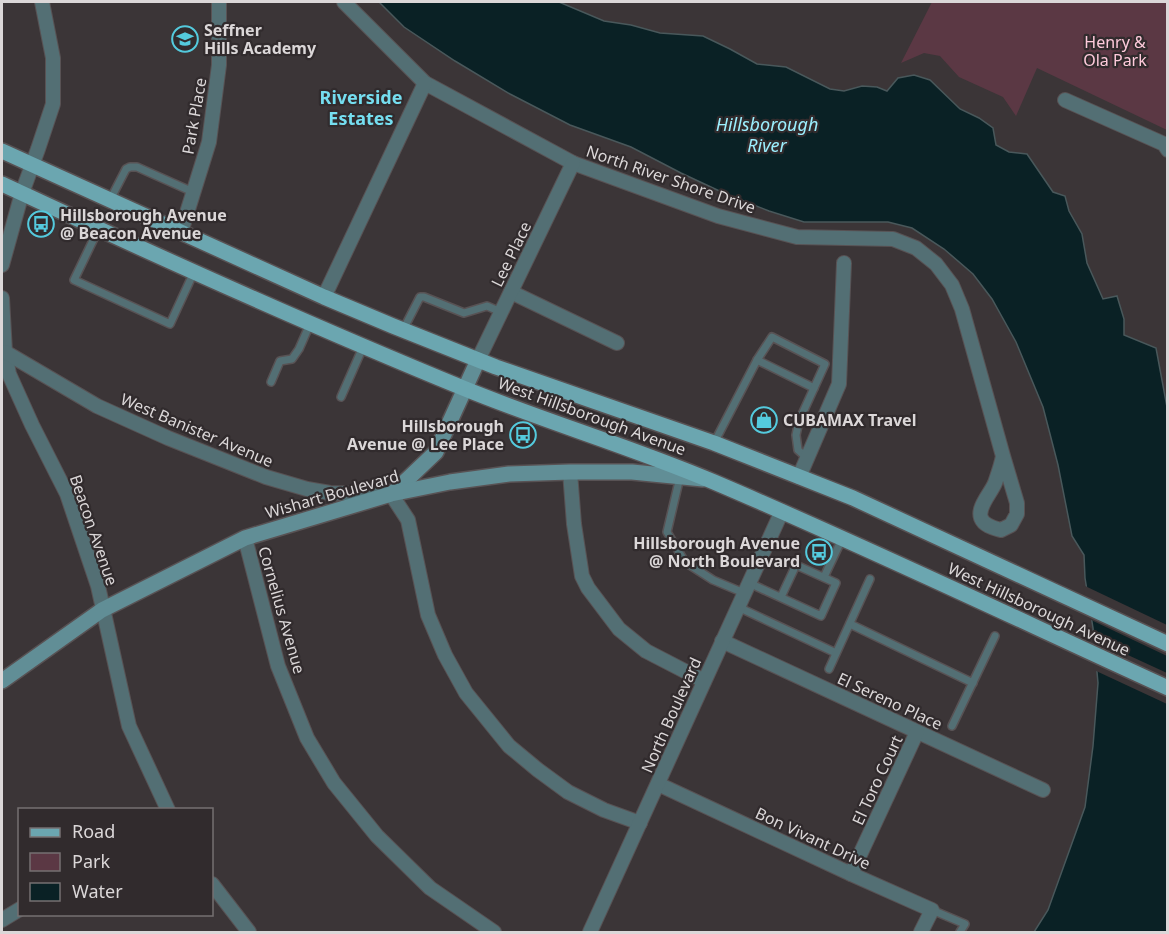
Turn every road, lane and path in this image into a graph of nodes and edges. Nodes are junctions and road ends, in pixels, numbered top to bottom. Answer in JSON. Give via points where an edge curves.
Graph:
{"nodes":[{"id":1,"x":42,"y":2,"type":"edge"},
{"id":2,"x":219,"y":2,"type":"edge"},
{"id":3,"x":344,"y":2,"type":"edge"},
{"id":4,"x":425,"y":82,"type":"junction"},
{"id":5,"x":1065,"y":100,"type":"dead end"},
{"id":6,"x":1167,"y":150,"type":"edge"},
{"id":7,"x":2,"y":151,"type":"edge"},
{"id":8,"x":573,"y":163,"type":"junction"},
{"id":9,"x":33,"y":165,"type":"junction"},
{"id":10,"x":2,"y":184,"type":"edge"},
{"id":11,"x":194,"y":192,"type":"junction"},
{"id":12,"x":22,"y":193,"type":"junction"},
{"id":13,"x":110,"y":200,"type":"junction"},
{"id":14,"x":99,"y":228,"type":"junction"},
{"id":15,"x":181,"y":232,"type":"junction"},
{"id":16,"x":844,"y":263,"type":"dead end"},
{"id":17,"x":2,"y":265,"type":"edge"},
{"id":18,"x":194,"y":272,"type":"junction"},
{"id":19,"x":511,"y":292,"type":"junction"},
{"id":20,"x":324,"y":297,"type":"junction"},
{"id":21,"x":2,"y":298,"type":"edge"},
{"id":22,"x":501,"y":312,"type":"junction"},
{"id":23,"x":310,"y":324,"type":"junction"},
{"id":24,"x":402,"y":330,"type":"junction"},
{"id":25,"x":617,"y":343,"type":"dead end"},
{"id":26,"x":363,"y":347,"type":"junction"},
{"id":27,"x":5,"y":352,"type":"junction"},
{"id":28,"x":478,"y":360,"type":"junction"},
{"id":29,"x":757,"y":360,"type":"junction"},
{"id":30,"x":271,"y":382,"type":"dead end"},
{"id":31,"x":814,"y":388,"type":"junction"},
{"id":32,"x":465,"y":389,"type":"junction"},
{"id":33,"x":341,"y":397,"type":"dead end"},
{"id":34,"x":714,"y":443,"type":"junction"},
{"id":35,"x":1003,"y":456,"type":"junction"},
{"id":36,"x":807,"y":458,"type":"junction"},
{"id":37,"x":570,"y":472,"type":"junction"},
{"id":38,"x":680,"y":477,"type":"junction"},
{"id":39,"x":799,"y":477,"type":"junction"},
{"id":40,"x":710,"y":480,"type":"junction"},
{"id":41,"x":391,"y":495,"type":"junction"},
{"id":42,"x":782,"y":511,"type":"junction"},
{"id":43,"x":245,"y":538,"type":"junction"},
{"id":44,"x":842,"y":538,"type":"junction"},
{"id":45,"x":824,"y":577,"type":"junction"},
{"id":46,"x":870,"y":579,"type":"dead end"},
{"id":47,"x":747,"y":588,"type":"junction"},
{"id":48,"x":781,"y":597,"type":"junction"},
{"id":49,"x":738,"y":607,"type":"junction"},
{"id":50,"x":102,"y":610,"type":"junction"},
{"id":51,"x":849,"y":624,"type":"junction"},
{"id":52,"x":994,"y":636,"type":"dead end"},
{"id":53,"x":722,"y":641,"type":"junction"},
{"id":54,"x":1167,"y":644,"type":"edge"},
{"id":55,"x":836,"y":653,"type":"junction"},
{"id":56,"x":829,"y":669,"type":"dead end"},
{"id":57,"x":2,"y":681,"type":"edge"},
{"id":58,"x":704,"y":681,"type":"junction"},
{"id":59,"x":973,"y":683,"type":"junction"},
{"id":60,"x":1167,"y":688,"type":"edge"},
{"id":61,"x":952,"y":726,"type":"dead end"},
{"id":62,"x":917,"y":732,"type":"junction"},
{"id":63,"x":658,"y":784,"type":"junction"},
{"id":64,"x":1043,"y":790,"type":"dead end"},
{"id":65,"x":167,"y":808,"type":"edge"},
{"id":66,"x":640,"y":823,"type":"junction"},
{"id":67,"x":851,"y":874,"type":"junction"},
{"id":68,"x":213,"y":885,"type":"edge"},
{"id":69,"x":18,"y":910,"type":"edge"},
{"id":70,"x":932,"y":910,"type":"junction"},
{"id":71,"x":2,"y":920,"type":"edge"},
{"id":72,"x":249,"y":933,"type":"edge"},
{"id":73,"x":494,"y":933,"type":"edge"},
{"id":74,"x":590,"y":933,"type":"edge"},
{"id":75,"x":921,"y":933,"type":"edge"},
{"id":76,"x":960,"y":933,"type":"edge"}],
"edges":[{"from":1,"to":9,"type":"street","via":[[53,58],[52,104]]},
{"from":2,"to":11,"type":"street","name":"Park Place","via":[[219,65],[209,142]]},
{"from":3,"to":4,"type":"street","name":"North River Shore Drive"},
{"from":4,"to":8,"type":"street","name":"North River Shore Drive"},
{"from":4,"to":20,"type":"street"},
{"from":5,"to":6,"type":"street","via":[[1164,144]]},
{"from":7,"to":9,"type":"main road","name":"West Hillsborough Avenue"},
{"from":8,"to":19,"type":"street","name":"Lee Place"},
{"from":8,"to":35,"type":"street","name":"North River Shore Drive","via":[[718,216],[797,237],[893,239],[916,248],[936,264],[952,285]]},
{"from":9,"to":12,"type":"street"},
{"from":9,"to":13,"type":"main road","name":"West Hillsborough Avenue"},
{"from":10,"to":12,"type":"main road","name":"West Hillsborough Avenue"},
{"from":11,"to":13,"type":"lane","via":[[130,167]]},
{"from":11,"to":15,"type":"street","name":"Park Place"},
{"from":12,"to":14,"type":"main road","name":"West Hillsborough Avenue"},
{"from":12,"to":17,"type":"street"},
{"from":13,"to":15,"type":"main road","name":"West Hillsborough Avenue"},
{"from":14,"to":18,"type":"main road","name":"West Hillsborough Avenue"},
{"from":14,"to":18,"type":"lane","via":[[74,280],[170,324]]},
{"from":15,"to":20,"type":"main road","name":"West Hillsborough Avenue"},
{"from":16,"to":36,"type":"street","via":[[839,384]]},
{"from":18,"to":23,"type":"main road","name":"West Hillsborough Avenue"},
{"from":19,"to":22,"type":"street","name":"Lee Place"},
{"from":19,"to":25,"type":"street"},
{"from":20,"to":24,"type":"main road","name":"West Hillsborough Avenue"},
{"from":21,"to":27,"type":"street","name":"Beacon Avenue"},
{"from":22,"to":24,"type":"lane","via":[[487,306],[464,314],[420,297]]},
{"from":22,"to":28,"type":"street","name":"Lee Place"},
{"from":23,"to":26,"type":"main road","name":"West Hillsborough Avenue"},
{"from":23,"to":30,"type":"lane","via":[[299,349],[292,359],[280,361]]},
{"from":24,"to":28,"type":"main road","name":"West Hillsborough Avenue"},
{"from":26,"to":32,"type":"main road","name":"West Hillsborough Avenue"},
{"from":26,"to":33,"type":"lane"},
{"from":27,"to":41,"type":"street","name":"West Banister Avenue","via":[[97,406],[266,477],[330,493]]},
{"from":27,"to":50,"type":"street","name":"Beacon Avenue","via":[[9,374],[67,494],[98,586]]},
{"from":28,"to":32,"type":"street"},
{"from":28,"to":34,"type":"main road","name":"West Hillsborough Avenue"},
{"from":29,"to":31,"type":"lane"},
{"from":29,"to":31,"type":"lane","via":[[772,337],[825,364]]},
{"from":29,"to":34,"type":"lane"},
{"from":31,"to":36,"type":"lane","via":[[796,435],[798,450]]},
{"from":32,"to":40,"type":"main road","name":"West Hillsborough Avenue"},
{"from":32,"to":41,"type":"street","via":[[436,452]]},
{"from":34,"to":39,"type":"main road","name":"West Hillsborough Avenue"},
{"from":35,"to":35,"type":"street","name":"North River Shore Drive","via":[[981,510],[987,525],[1001,530],[1011,525],[1017,514]]},
{"from":36,"to":39,"type":"street"},
{"from":37,"to":38,"type":"street","name":"Wishart Boulevard"},
{"from":37,"to":41,"type":"street","name":"Wishart Boulevard","via":[[450,482]]},
{"from":37,"to":58,"type":"street","via":[[582,576],[588,588],[619,629],[646,651]]},
{"from":38,"to":40,"type":"street","name":"Wishart Boulevard"},
{"from":38,"to":47,"type":"lane","via":[[667,532],[685,562],[713,580]]},
{"from":39,"to":54,"type":"main road","name":"West Hillsborough Avenue","via":[[853,498]]},
{"from":40,"to":42,"type":"main road","name":"West Hillsborough Avenue"},
{"from":41,"to":43,"type":"street","name":"Wishart Boulevard"},
{"from":41,"to":66,"type":"street","via":[[408,520],[428,615],[466,693],[509,746],[538,770],[568,792]]},
{"from":42,"to":44,"type":"main road","name":"West Hillsborough Avenue"},
{"from":42,"to":47,"type":"street","name":"North Boulevard"},
{"from":43,"to":50,"type":"street","name":"Wishart Boulevard"},
{"from":43,"to":73,"type":"street","name":"Cornelius Avenue","via":[[278,666],[307,738],[334,783],[377,836],[430,888]]},
{"from":44,"to":45,"type":"lane"},
{"from":44,"to":60,"type":"main road","name":"West Hillsborough Avenue"},
{"from":45,"to":48,"type":"lane","via":[[796,565]]},
{"from":45,"to":48,"type":"lane","via":[[836,583],[821,616]]},
{"from":46,"to":51,"type":"lane"},
{"from":47,"to":48,"type":"lane"},
{"from":47,"to":49,"type":"street","name":"North Boulevard"},
{"from":49,"to":53,"type":"street","name":"North Boulevard"},
{"from":49,"to":55,"type":"lane"},
{"from":50,"to":57,"type":"street","name":"Wishart Boulevard"},
{"from":50,"to":65,"type":"street","name":"Beacon Avenue","via":[[129,726]]},
{"from":51,"to":55,"type":"lane"},
{"from":51,"to":59,"type":"lane"},
{"from":52,"to":59,"type":"lane"},
{"from":53,"to":58,"type":"street","name":"North Boulevard"},
{"from":53,"to":62,"type":"street","name":"El Sereno Place"},
{"from":55,"to":56,"type":"lane"},
{"from":58,"to":63,"type":"street","name":"North Boulevard"},
{"from":59,"to":61,"type":"lane"},
{"from":62,"to":64,"type":"street","name":"El Sereno Place"},
{"from":62,"to":67,"type":"street","name":"El Toro Court"},
{"from":63,"to":66,"type":"street","name":"North Boulevard"},
{"from":63,"to":67,"type":"street","name":"Bon Vivant Drive"},
{"from":66,"to":74,"type":"street","name":"North Boulevard"},
{"from":67,"to":70,"type":"street","name":"Bon Vivant Drive"},
{"from":68,"to":72,"type":"street"},
{"from":69,"to":71,"type":"street"},
{"from":70,"to":75,"type":"street"},
{"from":70,"to":76,"type":"lane","via":[[965,924]]}]}
